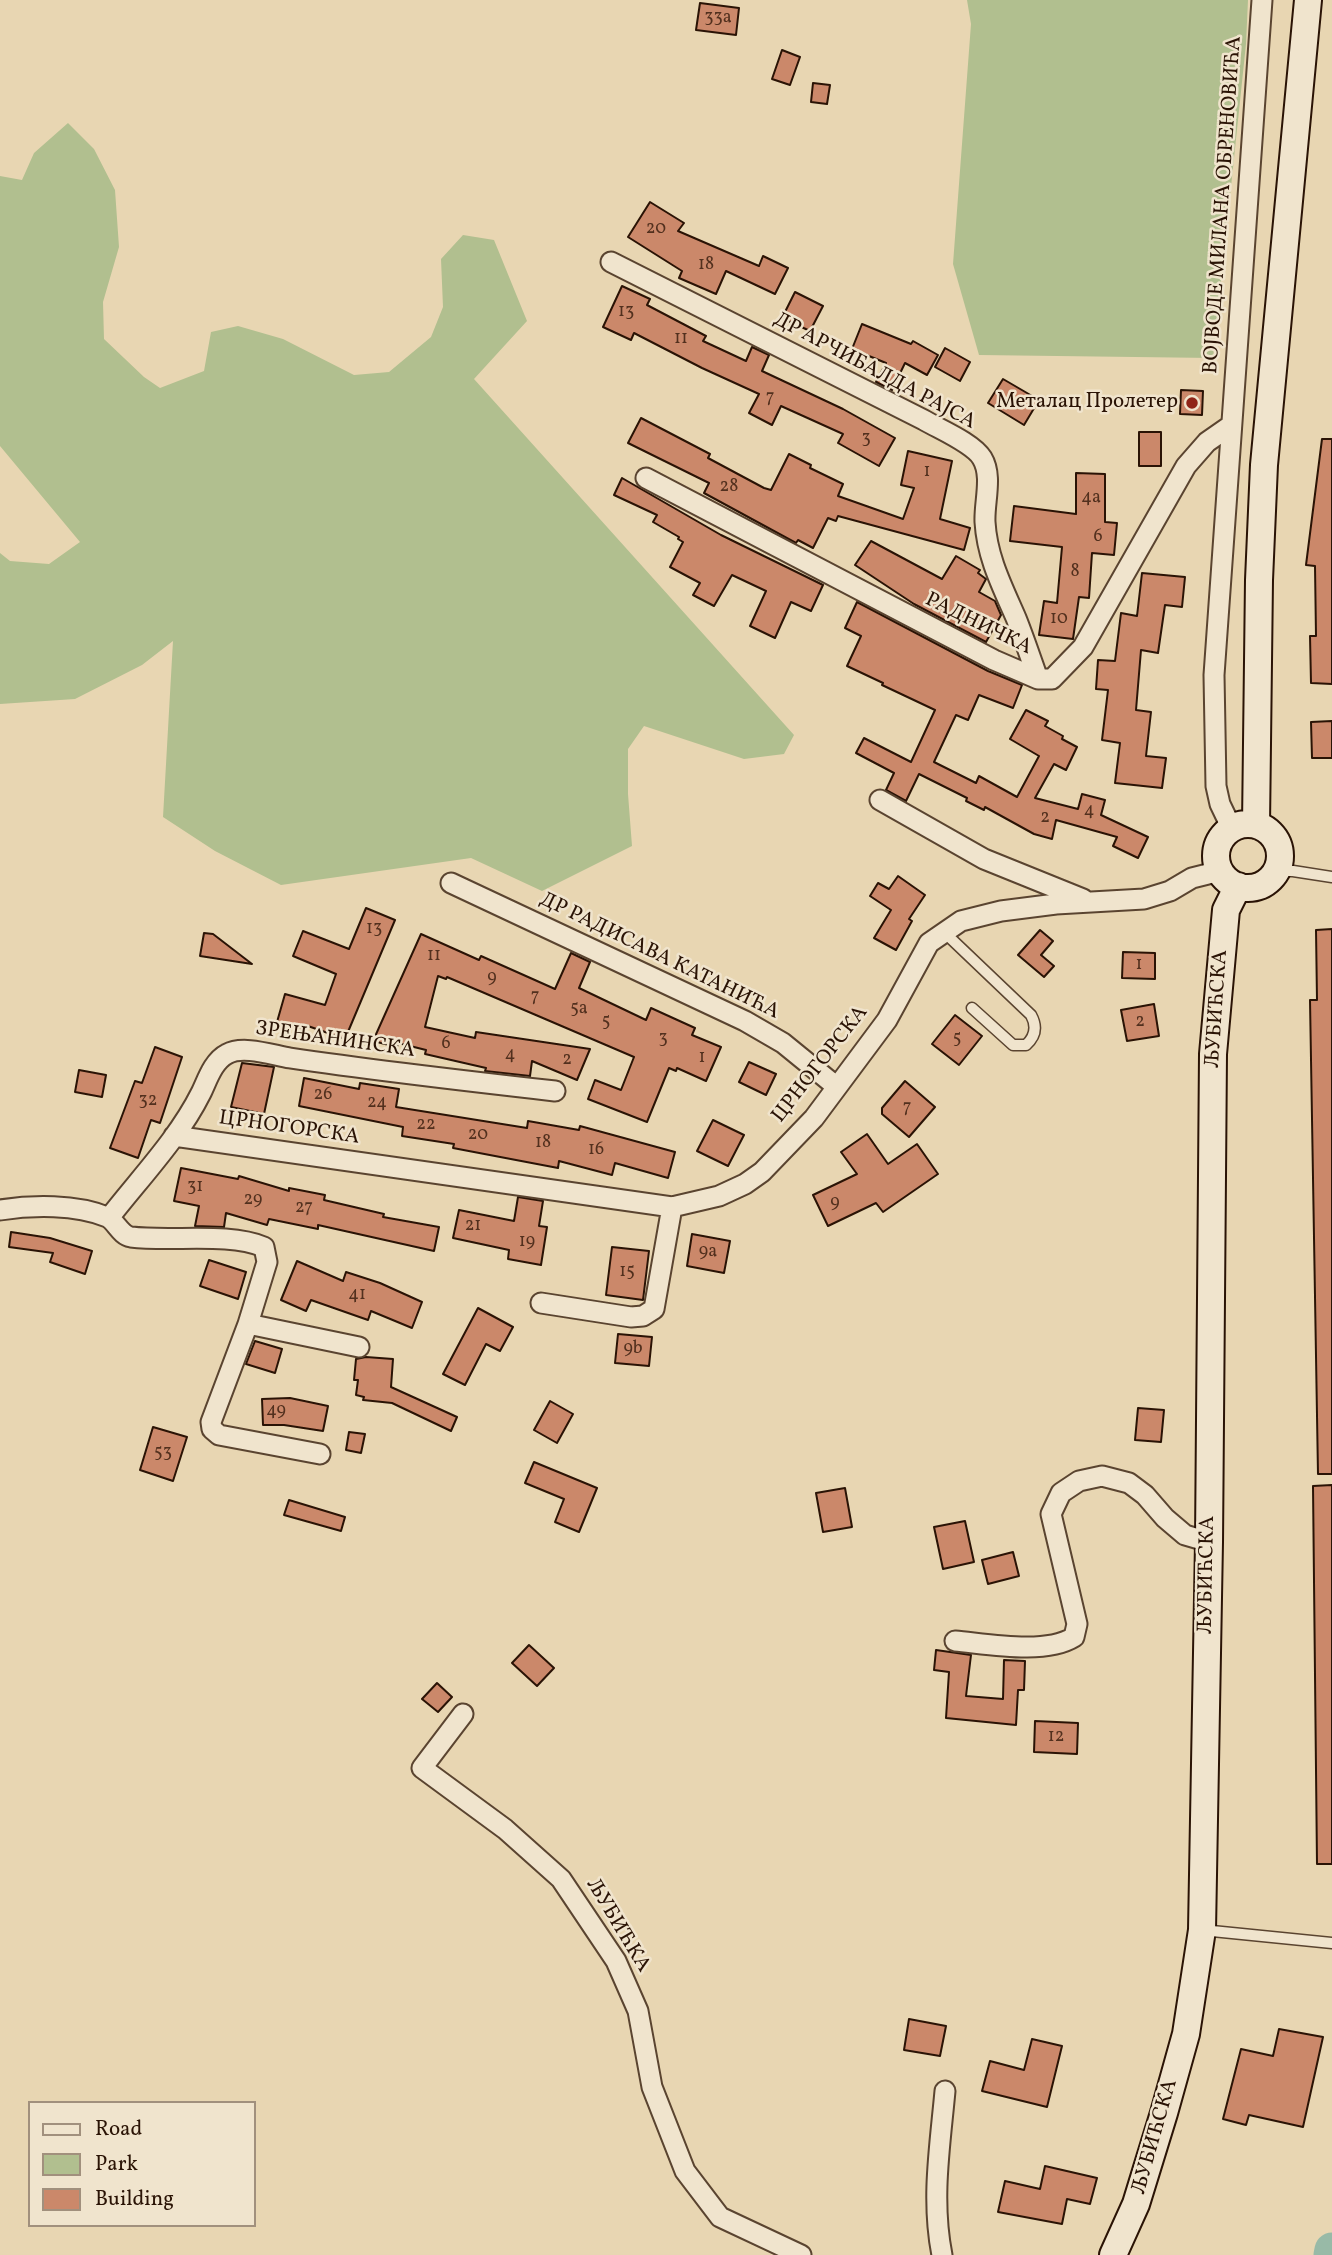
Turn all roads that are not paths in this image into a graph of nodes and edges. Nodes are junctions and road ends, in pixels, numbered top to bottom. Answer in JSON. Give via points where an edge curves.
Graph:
{"nodes":[{"id":1,"x":1262,"y":0,"type":"edge"},
{"id":2,"x":1308,"y":0,"type":"edge"},
{"id":3,"x":611,"y":262,"type":"dead end"},
{"id":4,"x":1230,"y":426,"type":"junction"},
{"id":5,"x":646,"y":478,"type":"dead end"},
{"id":6,"x":1038,"y":679,"type":"junction"},
{"id":7,"x":880,"y":800,"type":"dead end"},
{"id":8,"x":1244,"y":827,"type":"junction"},
{"id":9,"x":1276,"y":871,"type":"junction"},
{"id":10,"x":1329,"y":875,"type":"edge"},
{"id":11,"x":1229,"y":878,"type":"junction"},
{"id":12,"x":451,"y":883,"type":"dead end"},
{"id":13,"x":1087,"y":901,"type":"junction"},
{"id":14,"x":945,"y":933,"type":"junction"},
{"id":15,"x":972,"y":1009,"type":"dead end"},
{"id":16,"x":837,"y":1087,"type":"junction"},
{"id":17,"x":555,"y":1091,"type":"dead end"},
{"id":18,"x":174,"y":1136,"type":"junction"},
{"id":19,"x":672,"y":1207,"type":"junction"},
{"id":20,"x":0,"y":1210,"type":"edge"},
{"id":21,"x":109,"y":1218,"type":"junction"},
{"id":22,"x":541,"y":1303,"type":"dead end"},
{"id":23,"x":248,"y":1324,"type":"junction"},
{"id":24,"x":359,"y":1347,"type":"dead end"},
{"id":25,"x":320,"y":1454,"type":"dead end"},
{"id":26,"x":1209,"y":1542,"type":"junction"},
{"id":27,"x":955,"y":1641,"type":"dead end"},
{"id":28,"x":463,"y":1714,"type":"dead end"},
{"id":29,"x":1202,"y":1930,"type":"junction"},
{"id":30,"x":1332,"y":1943,"type":"edge"},
{"id":31,"x":946,"y":2091,"type":"dead end"},
{"id":32,"x":800,"y":2255,"type":"edge"},
{"id":33,"x":942,"y":2255,"type":"edge"},
{"id":34,"x":1113,"y":2255,"type":"edge"}],
"edges":[{"from":1,"to":4,"type":"street","name":"ВОЈВОДЕ МИЛАНА ОБРЕНОВИЋА"},
{"from":2,"to":8,"type":"street","via":[[1265,452]]},
{"from":3,"to":6,"type":"street","name":"ДР АРЧИБАЛДА РАЈСА","via":[[924,420],[982,457],[988,478],[986,544]]},
{"from":4,"to":6,"type":"street","name":"РАДНИЧКА","via":[[1207,442],[1186,466],[1083,647],[1052,679]]},
{"from":4,"to":8,"type":"street","name":"ВОЈВОДЕ МИЛАНА ОБРЕНОВИЋА","via":[[1214,675],[1214,771],[1220,804]]},
{"from":5,"to":6,"type":"street","name":"РАДНИЧКА"},
{"from":7,"to":13,"type":"street","via":[[984,859]]},
{"from":8,"to":9,"type":"street","via":[[1265,829],[1277,843]]},
{"from":8,"to":11,"type":"street","via":[[1220,840],[1217,847],[1217,863]]},
{"from":9,"to":10,"type":"lane"},
{"from":9,"to":11,"type":"street","via":[[1256,887]]},
{"from":11,"to":13,"type":"street","name":"ЦРНОГОРСКА","via":[[1192,878],[1144,899]]},
{"from":11,"to":26,"type":"street","name":"ЉУБИЋСКА","via":[[1213,1054]]},
{"from":12,"to":16,"type":"street","name":"ДР РАДИСАВА КАТАНИЋА","via":[[745,1021],[783,1043]]},
{"from":13,"to":14,"type":"street","name":"ЦРНОГОРСКА","via":[[1001,911],[961,921]]},
{"from":14,"to":15,"type":"lane","via":[[1031,1015],[1033,1036],[1026,1045],[1013,1045]]},
{"from":14,"to":16,"type":"street","name":"ЦРНОГОРСКА","via":[[929,943],[887,1020]]},
{"from":16,"to":19,"type":"street","name":"ЦРНОГОРСКА","via":[[762,1172],[719,1196]]},
{"from":17,"to":18,"type":"street","name":"ЗРЕЊАНИНСКА","via":[[355,1068],[251,1050],[227,1054],[211,1071]]},
{"from":18,"to":19,"type":"street","name":"ЦРНОГОРСКА"},
{"from":18,"to":21,"type":"street","name":"ЗРЕЊАНИНСКА"},
{"from":19,"to":22,"type":"street","via":[[654,1309],[631,1317]]},
{"from":20,"to":21,"type":"street","via":[[62,1207]]},
{"from":21,"to":23,"type":"street","via":[[126,1236],[248,1240],[264,1247],[267,1262]]},
{"from":23,"to":24,"type":"street"},
{"from":23,"to":25,"type":"street","via":[[212,1429],[219,1435]]},
{"from":26,"to":27,"type":"street","via":[[1185,1535],[1129,1483],[1102,1476],[1079,1481],[1060,1493],[1051,1514],[1077,1624],[1074,1637],[1062,1645],[1037,1646]]},
{"from":26,"to":29,"type":"street","name":"ЉУБИЋСКА"},
{"from":28,"to":32,"type":"street","name":"ЉУБИЋКА","via":[[422,1768],[505,1829],[561,1879],[617,1961],[638,2011],[652,2087],[685,2171],[720,2217]]},
{"from":29,"to":30,"type":"lane"},
{"from":29,"to":34,"type":"street","name":"ЉУБИЋСКА","via":[[1186,2034],[1136,2204]]},
{"from":31,"to":33,"type":"street","via":[[936,2213]]}]}
